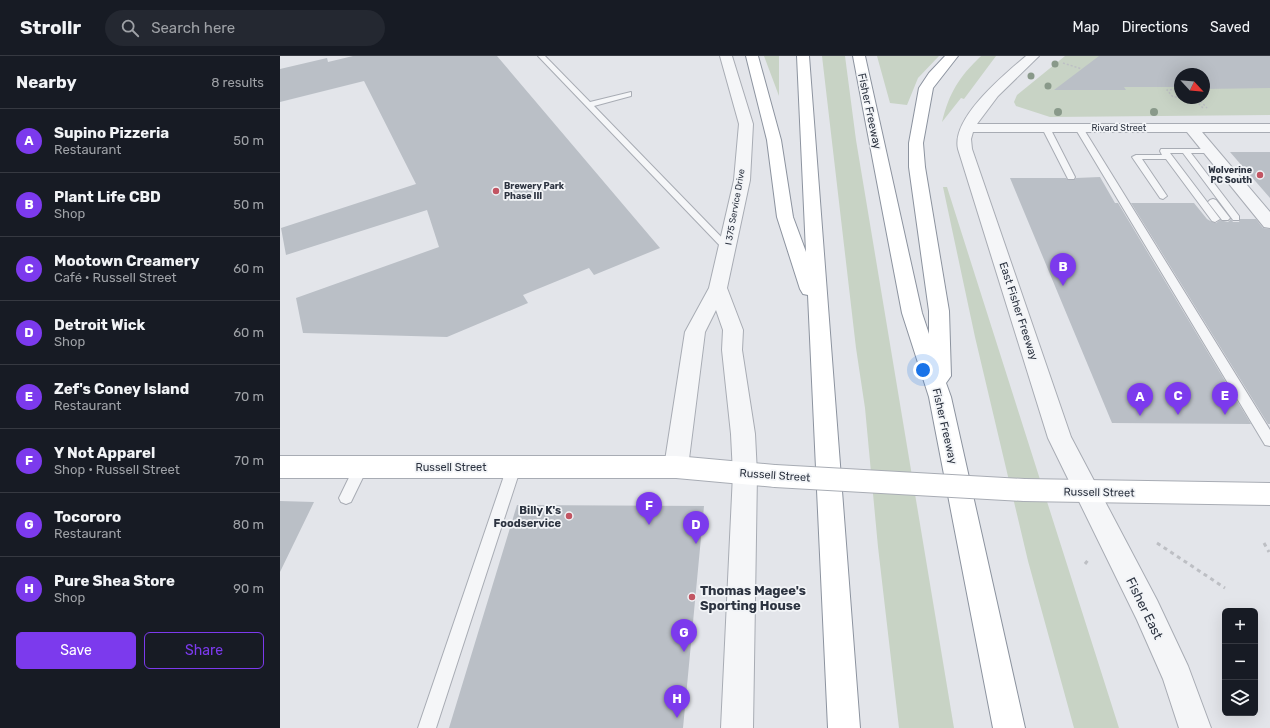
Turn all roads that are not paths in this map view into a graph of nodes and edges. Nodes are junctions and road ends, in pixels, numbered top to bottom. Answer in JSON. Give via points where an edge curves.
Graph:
{"nodes":[{"id":1,"x":541,"y":56,"type":"edge"},
{"id":2,"x":726,"y":56,"type":"edge"},
{"id":3,"x":752,"y":56,"type":"edge"},
{"id":4,"x":803,"y":56,"type":"edge"},
{"id":5,"x":859,"y":56,"type":"edge"},
{"id":6,"x":952,"y":56,"type":"edge"},
{"id":7,"x":963,"y":56,"type":"edge"},
{"id":8,"x":1033,"y":56,"type":"edge"},
{"id":9,"x":628,"y":94,"type":"dead end"},
{"id":10,"x":923,"y":104,"type":"junction"},
{"id":11,"x":589,"y":105,"type":"junction"},
{"id":12,"x":967,"y":128,"type":"junction"},
{"id":13,"x":1046,"y":128,"type":"junction"},
{"id":14,"x":1079,"y":128,"type":"junction"},
{"id":15,"x":1191,"y":128,"type":"junction"},
{"id":16,"x":1270,"y":128,"type":"edge"},
{"id":17,"x":1210,"y":151,"type":"junction"},
{"id":18,"x":1177,"y":153,"type":"junction"},
{"id":19,"x":1071,"y":177,"type":"dead end"},
{"id":20,"x":1163,"y":196,"type":"dead end"},
{"id":21,"x":1225,"y":218,"type":"dead end"},
{"id":22,"x":1236,"y":218,"type":"dead end"},
{"id":23,"x":1215,"y":219,"type":"dead end"},
{"id":24,"x":1270,"y":223,"type":"edge"},
{"id":25,"x":728,"y":249,"type":"junction"},
{"id":26,"x":718,"y":288,"type":"junction"},
{"id":27,"x":819,"y":317,"type":"junction"},
{"id":28,"x":940,"y":397,"type":"junction"},
{"id":29,"x":1270,"y":441,"type":"edge"},
{"id":30,"x":280,"y":467,"type":"edge"},
{"id":31,"x":361,"y":467,"type":"junction"},
{"id":32,"x":514,"y":467,"type":"junction"},
{"id":33,"x":676,"y":467,"type":"junction"},
{"id":34,"x":745,"y":474,"type":"junction"},
{"id":35,"x":1086,"y":492,"type":"junction"},
{"id":36,"x":1270,"y":494,"type":"edge"},
{"id":37,"x":346,"y":498,"type":"dead end"},
{"id":38,"x":427,"y":728,"type":"edge"},
{"id":39,"x":737,"y":728,"type":"edge"},
{"id":40,"x":844,"y":728,"type":"edge"},
{"id":41,"x":1009,"y":728,"type":"edge"},
{"id":42,"x":1195,"y":728,"type":"edge"}],
"edges":[{"from":1,"to":11,"type":"lane"},
{"from":2,"to":25,"type":"street","name":"I 375 Service Drive","via":[[746,124],[742,180]]},
{"from":3,"to":27,"type":"main road","via":[[774,140],[785,217]]},
{"from":4,"to":27,"type":"main road"},
{"from":5,"to":28,"type":"main road","name":"Fisher Freeway","via":[[912,313]]},
{"from":6,"to":10,"type":"main road","via":[[926,88]]},
{"from":7,"to":10,"type":"main road","via":[[942,78]]},
{"from":8,"to":12,"type":"street","via":[[1009,76]]},
{"from":9,"to":11,"type":"lane"},
{"from":10,"to":28,"type":"main road","via":[[916,143],[917,167],[939,312]]},
{"from":11,"to":25,"type":"lane"},
{"from":12,"to":13,"type":"street","name":"Rivard Street"},
{"from":12,"to":35,"type":"street","name":"East Fisher Freeway","via":[[964,138],[967,156],[1060,438]]},
{"from":13,"to":14,"type":"street","name":"Rivard Street"},
{"from":13,"to":19,"type":"lane"},
{"from":14,"to":15,"type":"street","name":"Rivard Street"},
{"from":14,"to":29,"type":"lane"},
{"from":15,"to":16,"type":"street","name":"Rivard Street"},
{"from":15,"to":17,"type":"street"},
{"from":17,"to":18,"type":"lane"},
{"from":17,"to":24,"type":"street"},
{"from":18,"to":20,"type":"lane","via":[[1136,157]]},
{"from":18,"to":21,"type":"lane"},
{"from":18,"to":22,"type":"lane"},
{"from":18,"to":23,"type":"lane"},
{"from":25,"to":26,"type":"street","name":"I 375 Service Drive"},
{"from":26,"to":33,"type":"street","name":"I 375 Service Drive","via":[[696,332]]},
{"from":26,"to":34,"type":"street","via":[[732,330]]},
{"from":27,"to":40,"type":"main road"},
{"from":28,"to":41,"type":"main road","name":"Fisher Freeway"},
{"from":30,"to":31,"type":"main road","name":"Russell Street"},
{"from":31,"to":32,"type":"main road","name":"Russell Street"},
{"from":31,"to":37,"type":"lane"},
{"from":32,"to":33,"type":"main road","name":"Russell Street"},
{"from":32,"to":38,"type":"lane"},
{"from":33,"to":34,"type":"main road","name":"Russell Street"},
{"from":34,"to":35,"type":"main road","name":"Russell Street","bridge":true},
{"from":34,"to":39,"type":"street"},
{"from":35,"to":36,"type":"main road","name":"Russell Street"},
{"from":35,"to":42,"type":"street","name":"Fisher East","via":[[1147,610],[1177,677]]}]}
